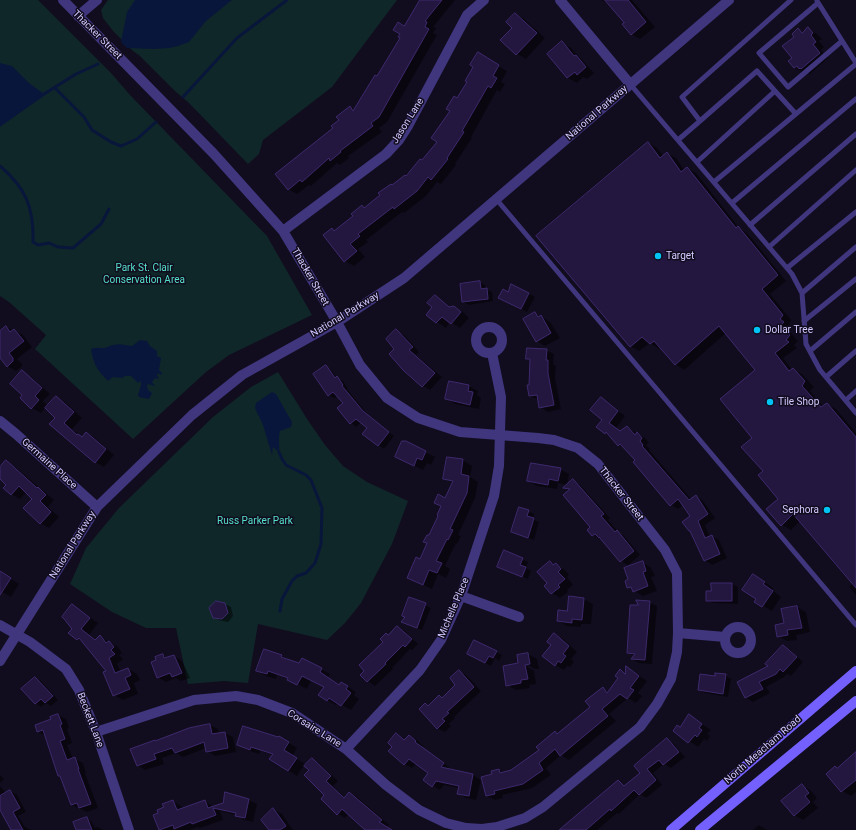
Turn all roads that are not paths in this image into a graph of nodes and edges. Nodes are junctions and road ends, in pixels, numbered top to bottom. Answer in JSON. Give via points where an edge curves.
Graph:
{"nodes":[{"id":1,"x":62,"y":0,"type":"edge"},
{"id":2,"x":97,"y":0,"type":"edge"},
{"id":3,"x":484,"y":0,"type":"edge"},
{"id":4,"x":560,"y":0,"type":"edge"},
{"id":5,"x":729,"y":0,"type":"edge"},
{"id":6,"x":791,"y":0,"type":"edge"},
{"id":7,"x":818,"y":1,"type":"edge"},
{"id":8,"x":78,"y":16,"type":"junction"},
{"id":9,"x":842,"y":41,"type":"junction"},
{"id":10,"x":856,"y":64,"type":"edge"},
{"id":11,"x":630,"y":84,"type":"junction"},
{"id":12,"x":775,"y":91,"type":"junction"},
{"id":13,"x":856,"y":99,"type":"edge"},
{"id":14,"x":796,"y":114,"type":"junction"},
{"id":15,"x":700,"y":121,"type":"junction"},
{"id":16,"x":856,"y":134,"type":"edge"},
{"id":17,"x":678,"y":140,"type":"junction"},
{"id":18,"x":697,"y":162,"type":"junction"},
{"id":19,"x":856,"y":170,"type":"edge"},
{"id":20,"x":714,"y":182,"type":"junction"},
{"id":21,"x":496,"y":200,"type":"junction"},
{"id":22,"x":732,"y":204,"type":"junction"},
{"id":23,"x":856,"y":212,"type":"edge"},
{"id":24,"x":750,"y":225,"type":"junction"},
{"id":25,"x":283,"y":231,"type":"junction"},
{"id":26,"x":769,"y":247,"type":"junction"},
{"id":27,"x":856,"y":248,"type":"edge"},
{"id":28,"x":787,"y":268,"type":"junction"},
{"id":29,"x":856,"y":279,"type":"edge"},
{"id":30,"x":802,"y":293,"type":"junction"},
{"id":31,"x":856,"y":312,"type":"edge"},
{"id":32,"x":804,"y":321,"type":"junction"},
{"id":33,"x":337,"y":322,"type":"junction"},
{"id":34,"x":810,"y":351,"type":"junction"},
{"id":35,"x":856,"y":351,"type":"edge"},
{"id":36,"x":492,"y":353,"type":"dead end"},
{"id":37,"x":826,"y":377,"type":"junction"},
{"id":38,"x":856,"y":391,"type":"edge"},
{"id":39,"x":846,"y":400,"type":"junction"},
{"id":40,"x":856,"y":413,"type":"edge"},
{"id":41,"x":0,"y":421,"type":"edge"},
{"id":42,"x":500,"y":436,"type":"junction"},
{"id":43,"x":97,"y":507,"type":"junction"},
{"id":44,"x":461,"y":596,"type":"junction"},
{"id":45,"x":519,"y":617,"type":"dead end"},
{"id":46,"x":856,"y":624,"type":"edge"},
{"id":47,"x":0,"y":625,"type":"edge"},
{"id":48,"x":678,"y":633,"type":"junction"},
{"id":49,"x":16,"y":634,"type":"junction"},
{"id":50,"x":725,"y":637,"type":"dead end"},
{"id":51,"x":0,"y":661,"type":"edge"},
{"id":52,"x":856,"y":671,"type":"edge"},
{"id":53,"x":856,"y":701,"type":"edge"},
{"id":54,"x":96,"y":732,"type":"junction"},
{"id":55,"x":346,"y":749,"type":"junction"},
{"id":56,"x":466,"y":829,"type":"edge"},
{"id":57,"x":493,"y":829,"type":"edge"},
{"id":58,"x":129,"y":830,"type":"edge"},
{"id":59,"x":671,"y":830,"type":"edge"},
{"id":60,"x":700,"y":830,"type":"edge"}],
"edges":[{"from":1,"to":8,"type":"street","name":"Thacker Street"},
{"from":2,"to":8,"type":"street"},
{"from":3,"to":25,"type":"street","name":"Jason Lane","via":[[467,15],[408,126],[386,154]]},
{"from":4,"to":11,"type":"street"},
{"from":5,"to":11,"type":"street","name":"National Parkway"},
{"from":6,"to":15,"type":"lane","via":[[682,97]]},
{"from":7,"to":9,"type":"lane"},
{"from":7,"to":9,"type":"lane","via":[[759,53],[788,87]]},
{"from":8,"to":25,"type":"street","name":"Thacker Street","via":[[214,154]]},
{"from":9,"to":10,"type":"lane"},
{"from":10,"to":14,"type":"lane"},
{"from":11,"to":17,"type":"lane"},
{"from":11,"to":21,"type":"street","name":"National Parkway"},
{"from":12,"to":14,"type":"lane"},
{"from":12,"to":15,"type":"lane","via":[[758,71]]},
{"from":12,"to":18,"type":"lane"},
{"from":13,"to":22,"type":"lane"},
{"from":14,"to":20,"type":"lane"},
{"from":15,"to":17,"type":"lane"},
{"from":16,"to":24,"type":"lane"},
{"from":17,"to":18,"type":"lane"},
{"from":18,"to":20,"type":"lane"},
{"from":19,"to":26,"type":"lane"},
{"from":20,"to":22,"type":"lane"},
{"from":21,"to":33,"type":"street","name":"National Parkway","via":[[404,278]]},
{"from":21,"to":46,"type":"lane"},
{"from":22,"to":24,"type":"lane"},
{"from":23,"to":28,"type":"lane"},
{"from":24,"to":26,"type":"lane"},
{"from":25,"to":33,"type":"street","name":"Thacker Street"},
{"from":26,"to":28,"type":"lane"},
{"from":27,"to":30,"type":"lane"},
{"from":28,"to":30,"type":"lane"},
{"from":29,"to":32,"type":"lane"},
{"from":30,"to":32,"type":"lane"},
{"from":31,"to":34,"type":"lane"},
{"from":32,"to":34,"type":"lane","via":[[806,344]]},
{"from":33,"to":42,"type":"street","name":"Thacker Street","via":[[360,365],[387,398],[418,418],[460,432]]},
{"from":33,"to":43,"type":"street","name":"National Parkway","via":[[242,375],[192,416]]},
{"from":34,"to":37,"type":"lane"},
{"from":35,"to":37,"type":"lane"},
{"from":36,"to":42,"type":"street","name":"Michelle Place","via":[[501,397]]},
{"from":37,"to":39,"type":"lane"},
{"from":38,"to":39,"type":"lane"},
{"from":39,"to":40,"type":"lane"},
{"from":41,"to":43,"type":"street","name":"Germaine Place"},
{"from":42,"to":44,"type":"street","name":"Michelle Place","via":[[494,496]]},
{"from":42,"to":48,"type":"street","name":"Thacker Street","via":[[554,440],[578,448],[598,464],[665,550],[677,573]]},
{"from":43,"to":49,"type":"street","name":"National Parkway"},
{"from":44,"to":45,"type":"street"},
{"from":44,"to":55,"type":"street","name":"Michelle Place","via":[[441,640],[420,670]]},
{"from":47,"to":49,"type":"street","name":"Beckett Lane"},
{"from":48,"to":50,"type":"street"},
{"from":48,"to":57,"type":"street","name":"Corsaire Lane","via":[[677,652],[670,679],[658,704],[640,726],[543,807],[525,818]]},
{"from":49,"to":51,"type":"street","name":"National Parkway"},
{"from":49,"to":54,"type":"street","name":"Beckett Lane","via":[[66,669],[79,690]]},
{"from":52,"to":59,"type":"main road","name":"North Meacham Road"},
{"from":53,"to":60,"type":"main road","name":"North Meacham Road"},
{"from":54,"to":55,"type":"street","name":"Corsaire Lane","via":[[194,700],[236,696],[258,700],[292,713]]},
{"from":54,"to":58,"type":"street","name":"Beckett Lane"},
{"from":55,"to":56,"type":"street","name":"Corsaire Lane","via":[[419,810]]},
{"from":56,"to":57,"type":"street","name":"Corsaire Lane"}]}
